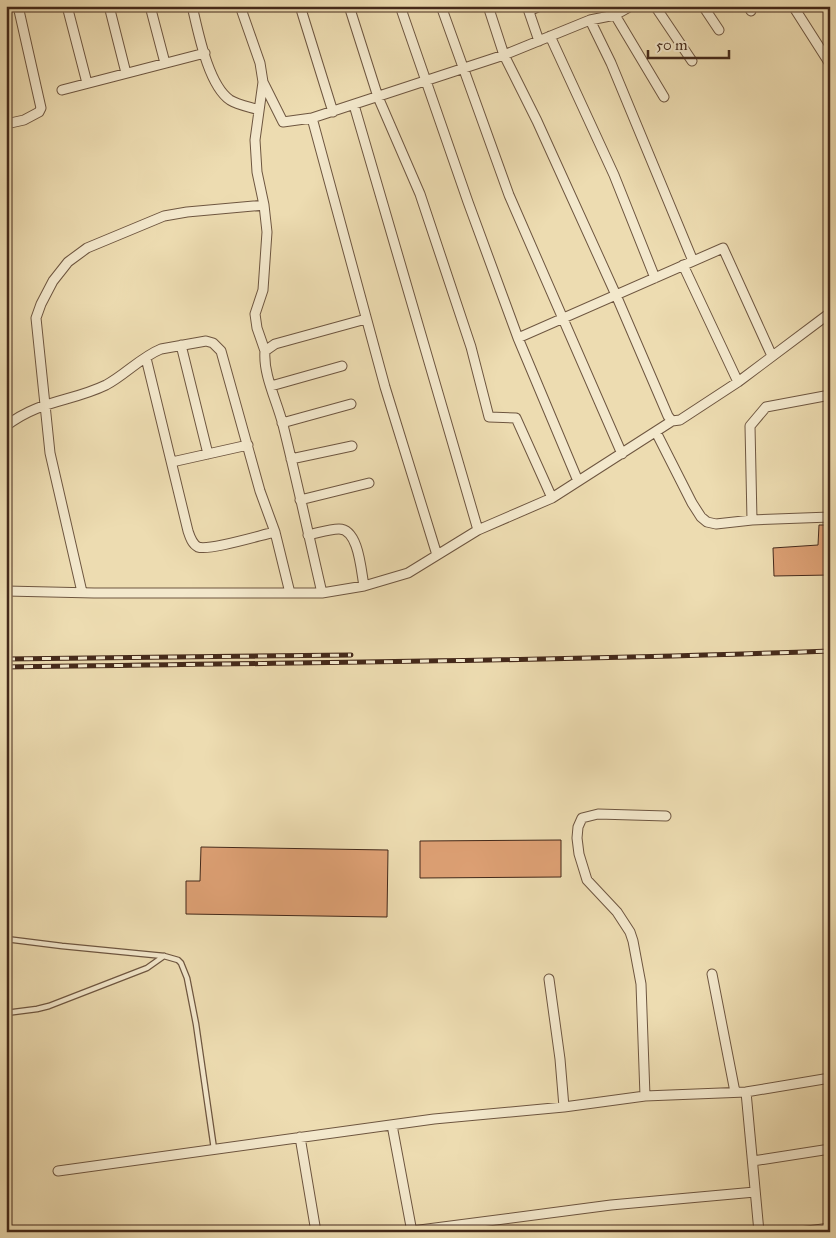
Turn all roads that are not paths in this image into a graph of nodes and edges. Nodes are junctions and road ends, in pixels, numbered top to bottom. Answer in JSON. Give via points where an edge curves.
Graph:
{"nodes":[{"id":1,"x":18,"y":6,"type":"edge"},
{"id":2,"x":67,"y":6,"type":"edge"},
{"id":3,"x":109,"y":6,"type":"edge"},
{"id":4,"x":150,"y":6,"type":"edge"},
{"id":5,"x":192,"y":6,"type":"edge"},
{"id":6,"x":240,"y":6,"type":"edge"},
{"id":7,"x":300,"y":6,"type":"edge"},
{"id":8,"x":349,"y":6,"type":"edge"},
{"id":9,"x":400,"y":6,"type":"edge"},
{"id":10,"x":440,"y":6,"type":"edge"},
{"id":11,"x":488,"y":6,"type":"edge"},
{"id":12,"x":540,"y":6,"type":"edge"},
{"id":13,"x":610,"y":6,"type":"edge"},
{"id":14,"x":631,"y":6,"type":"edge"},
{"id":15,"x":655,"y":6,"type":"edge"},
{"id":16,"x":703,"y":6,"type":"edge"},
{"id":17,"x":793,"y":6,"type":"edge"},
{"id":18,"x":528,"y":8,"type":"edge"},
{"id":19,"x":615,"y":15,"type":"junction"},
{"id":20,"x":590,"y":20,"type":"junction"},
{"id":21,"x":719,"y":30,"type":"dead end"},
{"id":22,"x":550,"y":36,"type":"junction"},
{"id":23,"x":539,"y":41,"type":"junction"},
{"id":24,"x":205,"y":53,"type":"junction"},
{"id":25,"x":504,"y":55,"type":"junction"},
{"id":26,"x":692,"y":61,"type":"dead end"},
{"id":27,"x":165,"y":63,"type":"junction"},
{"id":28,"x":830,"y":64,"type":"edge"},
{"id":29,"x":462,"y":69,"type":"junction"},
{"id":30,"x":126,"y":73,"type":"junction"},
{"id":31,"x":425,"y":81,"type":"junction"},
{"id":32,"x":263,"y":82,"type":"junction"},
{"id":33,"x":87,"y":83,"type":"junction"},
{"id":34,"x":62,"y":90,"type":"dead end"},
{"id":35,"x":378,"y":97,"type":"junction"},
{"id":36,"x":664,"y":97,"type":"dead end"},
{"id":37,"x":354,"y":104,"type":"junction"},
{"id":38,"x":259,"y":110,"type":"junction"},
{"id":39,"x":333,"y":112,"type":"junction"},
{"id":40,"x":312,"y":118,"type":"junction"},
{"id":41,"x":6,"y":124,"type":"edge"},
{"id":42,"x":264,"y":204,"type":"junction"},
{"id":43,"x":693,"y":261,"type":"junction"},
{"id":44,"x":683,"y":265,"type":"junction"},
{"id":45,"x":655,"y":278,"type":"junction"},
{"id":46,"x":616,"y":295,"type":"junction"},
{"id":47,"x":830,"y":313,"type":"edge"},
{"id":48,"x":366,"y":319,"type":"junction"},
{"id":49,"x":562,"y":319,"type":"junction"},
{"id":50,"x":518,"y":338,"type":"junction"},
{"id":51,"x":181,"y":345,"type":"junction"},
{"id":52,"x":265,"y":351,"type":"junction"},
{"id":53,"x":772,"y":356,"type":"junction"},
{"id":54,"x":146,"y":358,"type":"junction"},
{"id":55,"x":342,"y":366,"type":"dead end"},
{"id":56,"x":738,"y":382,"type":"junction"},
{"id":57,"x":271,"y":386,"type":"junction"},
{"id":58,"x":830,"y":395,"type":"edge"},
{"id":59,"x":45,"y":404,"type":"junction"},
{"id":60,"x":351,"y":404,"type":"dead end"},
{"id":61,"x":672,"y":421,"type":"junction"},
{"id":62,"x":282,"y":423,"type":"junction"},
{"id":63,"x":6,"y":426,"type":"edge"},
{"id":64,"x":656,"y":432,"type":"junction"},
{"id":65,"x":248,"y":445,"type":"junction"},
{"id":66,"x":352,"y":446,"type":"dead end"},
{"id":67,"x":208,"y":454,"type":"junction"},
{"id":68,"x":622,"y":454,"type":"junction"},
{"id":69,"x":291,"y":459,"type":"junction"},
{"id":70,"x":172,"y":462,"type":"junction"},
{"id":71,"x":578,"y":481,"type":"junction"},
{"id":72,"x":369,"y":483,"type":"dead end"},
{"id":73,"x":552,"y":498,"type":"junction"},
{"id":74,"x":300,"y":500,"type":"junction"},
{"id":75,"x":830,"y":516,"type":"edge"},
{"id":76,"x":752,"y":520,"type":"junction"},
{"id":77,"x":478,"y":530,"type":"junction"},
{"id":78,"x":275,"y":532,"type":"junction"},
{"id":79,"x":308,"y":535,"type":"junction"},
{"id":80,"x":437,"y":555,"type":"junction"},
{"id":81,"x":364,"y":586,"type":"junction"},
{"id":82,"x":6,"y":591,"type":"edge"},
{"id":83,"x":82,"y":592,"type":"junction"},
{"id":84,"x":290,"y":593,"type":"junction"},
{"id":85,"x":322,"y":593,"type":"junction"},
{"id":86,"x":666,"y":816,"type":"dead end"},
{"id":87,"x":6,"y":939,"type":"edge"},
{"id":88,"x":164,"y":956,"type":"junction"},
{"id":89,"x":712,"y":974,"type":"dead end"},
{"id":90,"x":549,"y":979,"type":"dead end"},
{"id":91,"x":6,"y":1013,"type":"edge"},
{"id":92,"x":830,"y":1078,"type":"edge"},
{"id":93,"x":735,"y":1092,"type":"junction"},
{"id":94,"x":746,"y":1092,"type":"junction"},
{"id":95,"x":645,"y":1096,"type":"junction"},
{"id":96,"x":564,"y":1107,"type":"junction"},
{"id":97,"x":392,"y":1125,"type":"junction"},
{"id":98,"x":300,"y":1137,"type":"junction"},
{"id":99,"x":214,"y":1149,"type":"junction"},
{"id":100,"x":830,"y":1149,"type":"edge"},
{"id":101,"x":752,"y":1161,"type":"junction"},
{"id":102,"x":58,"y":1171,"type":"dead end"},
{"id":103,"x":756,"y":1192,"type":"junction"},
{"id":104,"x":830,"y":1228,"type":"edge"},
{"id":105,"x":316,"y":1232,"type":"edge"},
{"id":106,"x":412,"y":1232,"type":"edge"},
{"id":107,"x":759,"y":1232,"type":"edge"},
{"id":108,"x":800,"y":1232,"type":"edge"}],
"edges":[{"from":1,"to":41,"type":"street","via":[[40,108],[24,120]]},
{"from":2,"to":33,"type":"street"},
{"from":3,"to":30,"type":"street"},
{"from":4,"to":27,"type":"street"},
{"from":5,"to":24,"type":"street"},
{"from":6,"to":32,"type":"street","via":[[260,62]]},
{"from":7,"to":39,"type":"street"},
{"from":8,"to":35,"type":"street"},
{"from":9,"to":31,"type":"street"},
{"from":10,"to":29,"type":"street"},
{"from":11,"to":25,"type":"street"},
{"from":12,"to":18,"type":"street"},
{"from":13,"to":19,"type":"street"},
{"from":14,"to":19,"type":"street"},
{"from":15,"to":26,"type":"street"},
{"from":16,"to":21,"type":"street"},
{"from":17,"to":28,"type":"street"},
{"from":18,"to":23,"type":"street"},
{"from":19,"to":20,"type":"street"},
{"from":19,"to":36,"type":"street"},
{"from":20,"to":22,"type":"street"},
{"from":20,"to":43,"type":"street"},
{"from":22,"to":23,"type":"street"},
{"from":22,"to":45,"type":"street","via":[[614,175]]},
{"from":23,"to":25,"type":"street"},
{"from":24,"to":27,"type":"street"},
{"from":24,"to":38,"type":"street","via":[[223,93],[238,104]]},
{"from":25,"to":29,"type":"street"},
{"from":25,"to":46,"type":"street"},
{"from":27,"to":30,"type":"street"},
{"from":29,"to":31,"type":"street"},
{"from":29,"to":49,"type":"street","via":[[509,195]]},
{"from":30,"to":33,"type":"street"},
{"from":31,"to":35,"type":"street"},
{"from":31,"to":50,"type":"street"},
{"from":32,"to":38,"type":"street"},
{"from":32,"to":40,"type":"street","via":[[283,122]]},
{"from":33,"to":34,"type":"street"},
{"from":35,"to":37,"type":"street"},
{"from":35,"to":73,"type":"street","via":[[420,194],[472,347],[490,416],[516,418]]},
{"from":37,"to":39,"type":"street"},
{"from":37,"to":77,"type":"street"},
{"from":38,"to":42,"type":"street","via":[[255,140]]},
{"from":39,"to":40,"type":"street"},
{"from":40,"to":48,"type":"street"},
{"from":42,"to":52,"type":"street","via":[[267,232],[263,290],[255,314]]},
{"from":42,"to":59,"type":"street","via":[[164,216],[87,248],[68,262],[54,281],[36,318]]},
{"from":43,"to":44,"type":"street"},
{"from":43,"to":53,"type":"street","via":[[723,248]]},
{"from":44,"to":45,"type":"street"},
{"from":44,"to":56,"type":"street"},
{"from":45,"to":46,"type":"street"},
{"from":46,"to":49,"type":"street"},
{"from":46,"to":61,"type":"street"},
{"from":47,"to":53,"type":"street"},
{"from":48,"to":52,"type":"street","via":[[275,344]]},
{"from":48,"to":80,"type":"street"},
{"from":49,"to":50,"type":"street"},
{"from":49,"to":68,"type":"street"},
{"from":50,"to":71,"type":"street"},
{"from":51,"to":54,"type":"street","via":[[160,349]]},
{"from":51,"to":65,"type":"street","via":[[213,342],[221,351]]},
{"from":51,"to":67,"type":"street"},
{"from":52,"to":57,"type":"street"},
{"from":53,"to":56,"type":"street"},
{"from":54,"to":59,"type":"street","via":[[106,385]]},
{"from":54,"to":70,"type":"street"},
{"from":55,"to":57,"type":"street"},
{"from":56,"to":61,"type":"street","via":[[680,420]]},
{"from":57,"to":62,"type":"street"},
{"from":58,"to":76,"type":"street","via":[[766,407],[750,426]]},
{"from":59,"to":63,"type":"street","via":[[25,412]]},
{"from":59,"to":83,"type":"street","via":[[50,453]]},
{"from":60,"to":62,"type":"street"},
{"from":61,"to":64,"type":"street"},
{"from":62,"to":69,"type":"street"},
{"from":64,"to":68,"type":"street"},
{"from":64,"to":76,"type":"street","via":[[701,517],[716,524]]},
{"from":65,"to":67,"type":"street"},
{"from":65,"to":78,"type":"street"},
{"from":66,"to":69,"type":"street"},
{"from":67,"to":70,"type":"street"},
{"from":68,"to":71,"type":"street"},
{"from":69,"to":74,"type":"street"},
{"from":70,"to":78,"type":"street","via":[[190,538],[197,547],[211,547]]},
{"from":71,"to":73,"type":"street"},
{"from":72,"to":74,"type":"street"},
{"from":73,"to":77,"type":"street"},
{"from":74,"to":79,"type":"street"},
{"from":75,"to":76,"type":"street"},
{"from":77,"to":80,"type":"street"},
{"from":78,"to":84,"type":"street"},
{"from":79,"to":81,"type":"street","via":[[338,529],[349,532]]},
{"from":79,"to":85,"type":"street"},
{"from":80,"to":81,"type":"street","via":[[408,573]]},
{"from":81,"to":85,"type":"street"},
{"from":82,"to":83,"type":"street"},
{"from":83,"to":84,"type":"street"},
{"from":84,"to":85,"type":"street"},
{"from":86,"to":95,"type":"street","via":[[598,814],[582,818],[578,827],[579,854],[587,880],[617,912],[630,932],[640,972]]},
{"from":87,"to":88,"type":"lane"},
{"from":88,"to":91,"type":"lane","via":[[147,968],[49,1006]]},
{"from":88,"to":99,"type":"lane","via":[[178,960],[187,978]]},
{"from":89,"to":93,"type":"street"},
{"from":90,"to":96,"type":"street"},
{"from":92,"to":94,"type":"street"},
{"from":93,"to":94,"type":"street"},
{"from":93,"to":95,"type":"street"},
{"from":94,"to":101,"type":"street"},
{"from":95,"to":96,"type":"street"},
{"from":96,"to":97,"type":"street"},
{"from":97,"to":98,"type":"street"},
{"from":97,"to":106,"type":"street"},
{"from":98,"to":99,"type":"street"},
{"from":98,"to":105,"type":"street"},
{"from":99,"to":102,"type":"street"},
{"from":100,"to":101,"type":"street"},
{"from":101,"to":103,"type":"street"},
{"from":103,"to":106,"type":"street","via":[[611,1205]]},
{"from":103,"to":107,"type":"street"},
{"from":104,"to":108,"type":"street"}]}
